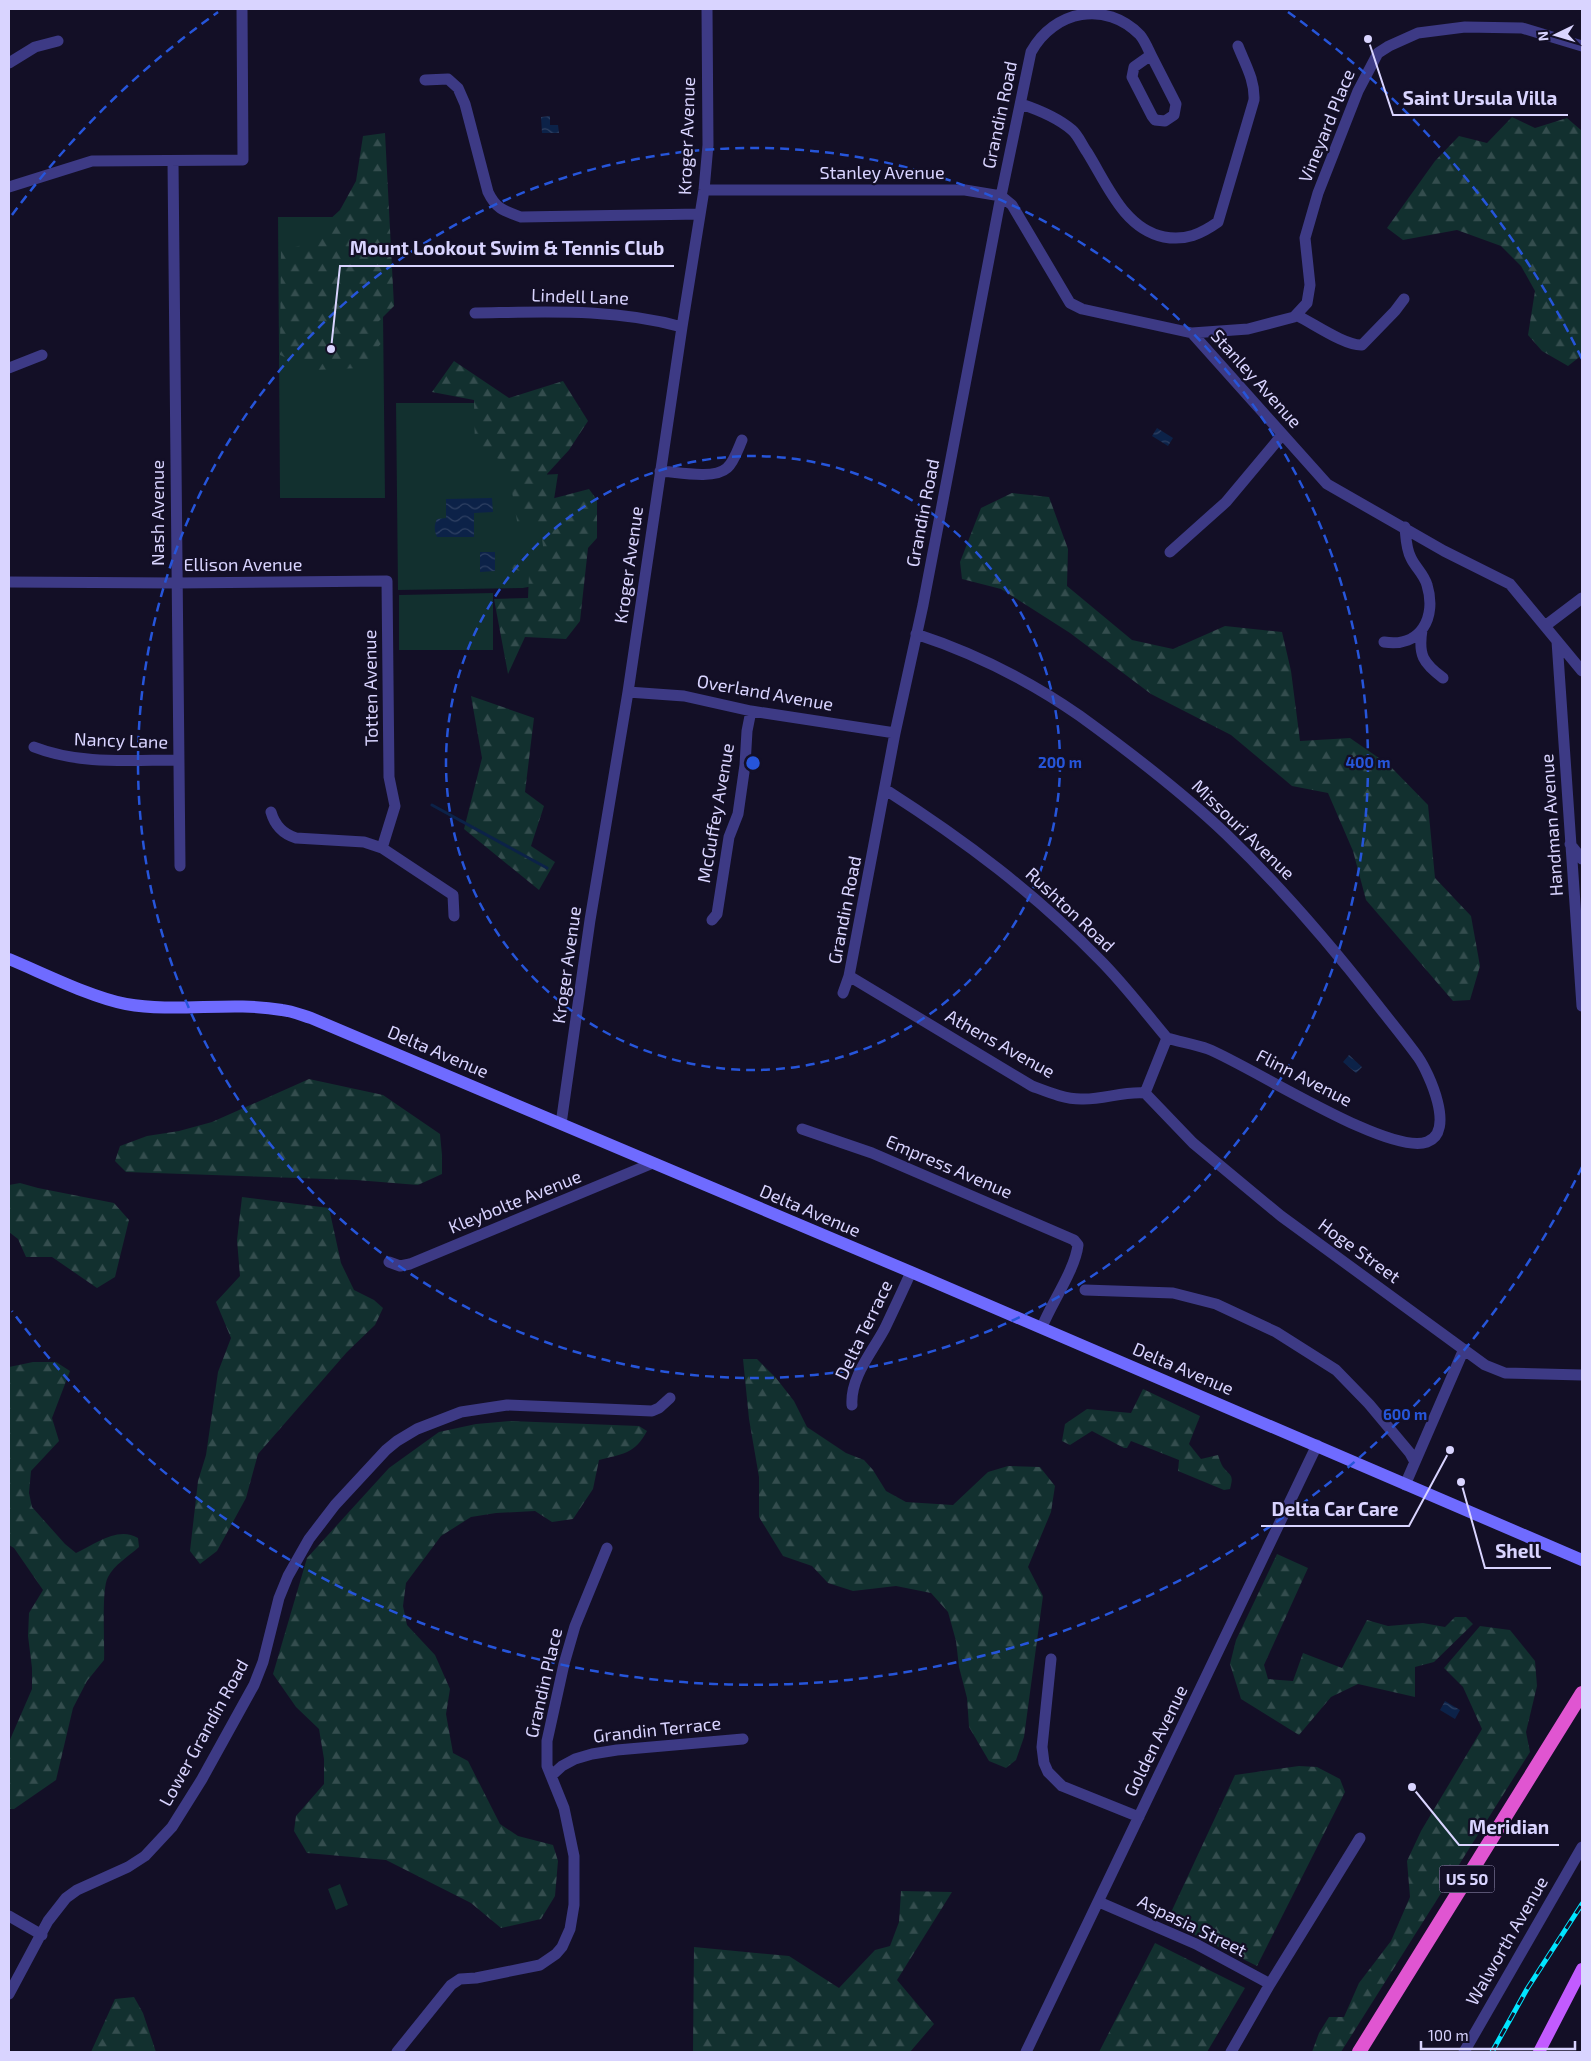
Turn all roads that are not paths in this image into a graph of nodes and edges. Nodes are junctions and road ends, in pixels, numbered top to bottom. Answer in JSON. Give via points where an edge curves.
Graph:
{"nodes":[{"id":1,"x":242,"y":9,"type":"edge"},
{"id":2,"x":707,"y":9,"type":"edge"},
{"id":3,"x":58,"y":41,"type":"dead end"},
{"id":4,"x":1238,"y":46,"type":"dead end"},
{"id":5,"x":1582,"y":46,"type":"edge"},
{"id":6,"x":1151,"y":56,"type":"junction"},
{"id":7,"x":9,"y":64,"type":"edge"},
{"id":8,"x":425,"y":80,"type":"dead end"},
{"id":9,"x":1021,"y":104,"type":"junction"},
{"id":10,"x":173,"y":161,"type":"junction"},
{"id":11,"x":9,"y":187,"type":"edge"},
{"id":12,"x":704,"y":190,"type":"junction"},
{"id":13,"x":1001,"y":196,"type":"junction"},
{"id":14,"x":700,"y":214,"type":"junction"},
{"id":15,"x":1404,"y":299,"type":"dead end"},
{"id":16,"x":475,"y":313,"type":"dead end"},
{"id":17,"x":1296,"y":314,"type":"junction"},
{"id":18,"x":682,"y":327,"type":"junction"},
{"id":19,"x":1192,"y":333,"type":"junction"},
{"id":20,"x":42,"y":355,"type":"dead end"},
{"id":21,"x":9,"y":368,"type":"edge"},
{"id":22,"x":1282,"y":435,"type":"junction"},
{"id":23,"x":742,"y":440,"type":"dead end"},
{"id":24,"x":660,"y":471,"type":"junction"},
{"id":25,"x":1405,"y":527,"type":"junction"},
{"id":26,"x":1170,"y":552,"type":"dead end"},
{"id":27,"x":387,"y":581,"type":"joint"},
{"id":28,"x":9,"y":582,"type":"edge"},
{"id":29,"x":176,"y":583,"type":"junction"},
{"id":30,"x":1582,"y":598,"type":"edge"},
{"id":31,"x":1545,"y":626,"type":"junction"},
{"id":32,"x":1422,"y":630,"type":"junction"},
{"id":33,"x":916,"y":634,"type":"junction"},
{"id":34,"x":1557,"y":641,"type":"junction"},
{"id":35,"x":1384,"y":642,"type":"dead end"},
{"id":36,"x":1582,"y":671,"type":"edge"},
{"id":37,"x":1443,"y":678,"type":"dead end"},
{"id":38,"x":628,"y":692,"type":"junction"},
{"id":39,"x":751,"y":711,"type":"junction"},
{"id":40,"x":895,"y":733,"type":"junction"},
{"id":41,"x":34,"y":746,"type":"dead end"},
{"id":42,"x":178,"y":760,"type":"junction"},
{"id":43,"x":886,"y":790,"type":"junction"},
{"id":44,"x":271,"y":812,"type":"dead end"},
{"id":45,"x":1570,"y":844,"type":"junction"},
{"id":46,"x":382,"y":848,"type":"junction"},
{"id":47,"x":1582,"y":859,"type":"edge"},
{"id":48,"x":180,"y":866,"type":"dead end"},
{"id":49,"x":454,"y":916,"type":"dead end"},
{"id":50,"x":712,"y":920,"type":"dead end"},
{"id":51,"x":9,"y":959,"type":"edge"},
{"id":52,"x":850,"y":976,"type":"junction"},
{"id":53,"x":843,"y":994,"type":"dead end"},
{"id":54,"x":1582,"y":1006,"type":"edge"},
{"id":55,"x":1167,"y":1038,"type":"junction"},
{"id":56,"x":1145,"y":1093,"type":"junction"},
{"id":57,"x":562,"y":1124,"type":"junction"},
{"id":58,"x":802,"y":1129,"type":"dead end"},
{"id":59,"x":1427,"y":1142,"type":"joint"},
{"id":60,"x":653,"y":1163,"type":"junction"},
{"id":61,"x":390,"y":1262,"type":"dead end"},
{"id":62,"x":911,"y":1272,"type":"junction"},
{"id":63,"x":1085,"y":1290,"type":"dead end"},
{"id":64,"x":1042,"y":1327,"type":"junction"},
{"id":65,"x":1464,"y":1349,"type":"junction"},
{"id":66,"x":1582,"y":1375,"type":"edge"},
{"id":67,"x":670,"y":1398,"type":"dead end"},
{"id":68,"x":852,"y":1405,"type":"dead end"},
{"id":69,"x":1316,"y":1445,"type":"junction"},
{"id":70,"x":1415,"y":1462,"type":"junction"},
{"id":71,"x":1405,"y":1485,"type":"junction"},
{"id":72,"x":607,"y":1548,"type":"dead end"},
{"id":73,"x":1582,"y":1560,"type":"edge"},
{"id":74,"x":1051,"y":1659,"type":"dead end"},
{"id":75,"x":1582,"y":1693,"type":"edge"},
{"id":76,"x":744,"y":1738,"type":"dead end"},
{"id":77,"x":550,"y":1776,"type":"junction"},
{"id":78,"x":1139,"y":1817,"type":"junction"},
{"id":79,"x":1360,"y":1838,"type":"dead end"},
{"id":80,"x":1582,"y":1847,"type":"edge"},
{"id":81,"x":1099,"y":1902,"type":"junction"},
{"id":82,"x":9,"y":1916,"type":"edge"},
{"id":83,"x":42,"y":1934,"type":"junction"},
{"id":84,"x":1582,"y":1968,"type":"edge"},
{"id":85,"x":1270,"y":1984,"type":"junction"},
{"id":86,"x":9,"y":1994,"type":"edge"},
{"id":87,"x":397,"y":2052,"type":"edge"},
{"id":88,"x":1026,"y":2052,"type":"edge"},
{"id":89,"x":1232,"y":2052,"type":"edge"},
{"id":90,"x":1359,"y":2052,"type":"edge"},
{"id":91,"x":1464,"y":2052,"type":"edge"},
{"id":92,"x":1539,"y":2052,"type":"edge"}],
"edges":[{"from":1,"to":10,"type":"street","via":[[243,160]]},
{"from":2,"to":12,"type":"street","name":"Kroger Avenue","via":[[708,145]]},
{"from":3,"to":7,"type":"street","via":[[35,48]]},
{"from":4,"to":9,"type":"street","via":[[1252,78],[1254,100],[1218,222],[1196,236],[1172,238],[1141,228],[1124,212],[1073,131],[1041,111]]},
{"from":5,"to":17,"type":"street","name":"Vineyard Place","via":[[1522,28],[1465,27],[1418,33],[1378,53],[1358,91],[1318,193],[1306,238],[1310,285],[1307,303]]},
{"from":6,"to":6,"type":"street","via":[[1134,67],[1132,77],[1152,116],[1155,120],[1165,121],[1174,115],[1176,104]]},
{"from":6,"to":9,"type":"street","name":"Grandin Road","via":[[1141,37],[1110,15],[1080,14],[1066,18],[1038,40],[1032,52]]},
{"from":8,"to":14,"type":"street","via":[[448,80],[458,88],[488,192],[494,204],[504,211],[522,217]]},
{"from":9,"to":13,"type":"street","name":"Grandin Road"},
{"from":10,"to":11,"type":"street","via":[[92,162]]},
{"from":10,"to":29,"type":"street","name":"Nash Avenue"},
{"from":12,"to":13,"type":"street","name":"Stanley Avenue","via":[[966,190]]},
{"from":12,"to":14,"type":"street","name":"Kroger Avenue"},
{"from":13,"to":19,"type":"street","name":"Stanley Avenue","via":[[1012,204],[1070,302],[1082,309]]},
{"from":13,"to":33,"type":"street","name":"Grandin Road"},
{"from":14,"to":18,"type":"street","name":"Kroger Avenue"},
{"from":15,"to":17,"type":"street","via":[[1362,345],[1343,339]]},
{"from":16,"to":18,"type":"street","name":"Lindell Lane","via":[[591,312],[635,316]]},
{"from":17,"to":19,"type":"street","via":[[1248,329]]},
{"from":18,"to":24,"type":"street","name":"Kroger Avenue"},
{"from":19,"to":22,"type":"street","name":"Stanley Avenue"},
{"from":20,"to":21,"type":"street"},
{"from":22,"to":25,"type":"street","name":"Stanley Avenue","via":[[1327,484]]},
{"from":22,"to":26,"type":"street","via":[[1226,502]]},
{"from":23,"to":24,"type":"street","via":[[731,463],[720,473]]},
{"from":24,"to":38,"type":"street","name":"Kroger Avenue"},
{"from":25,"to":31,"type":"street","name":"Stanley Avenue","via":[[1510,584]]},
{"from":25,"to":32,"type":"street","via":[[1406,548],[1426,583],[1430,598],[1428,617]]},
{"from":27,"to":29,"type":"street","name":"Ellison Avenue"},
{"from":27,"to":46,"type":"street","name":"Totten Avenue","via":[[389,777],[395,806]]},
{"from":28,"to":29,"type":"street","name":"Ellison Avenue"},
{"from":29,"to":42,"type":"street","name":"Nash Avenue"},
{"from":30,"to":31,"type":"street"},
{"from":31,"to":34,"type":"street","name":"Stanley Avenue"},
{"from":32,"to":35,"type":"street","via":[[1409,641]]},
{"from":32,"to":37,"type":"street","via":[[1422,655]]},
{"from":33,"to":40,"type":"street","name":"Grandin Road"},
{"from":33,"to":59,"type":"street","name":"Missouri Avenue","via":[[1004,670],[1070,710],[1143,763],[1226,834],[1312,924],[1419,1059],[1433,1086],[1440,1113],[1437,1133]]},
{"from":34,"to":36,"type":"street","name":"Stanley Avenue"},
{"from":34,"to":45,"type":"street","name":"Handman Avenue"},
{"from":38,"to":39,"type":"street","name":"Overland Avenue","via":[[684,696]]},
{"from":38,"to":57,"type":"street","name":"Kroger Avenue","via":[[590,920]]},
{"from":39,"to":40,"type":"street","name":"Overland Avenue"},
{"from":39,"to":50,"type":"street","name":"McGuffey Avenue","via":[[738,814],[729,836],[717,914]]},
{"from":40,"to":43,"type":"street","name":"Grandin Road"},
{"from":41,"to":42,"type":"street","name":"Nancy Lane","via":[[66,757],[86,759]]},
{"from":42,"to":48,"type":"street","name":"Nash Avenue"},
{"from":43,"to":52,"type":"street","name":"Grandin Road"},
{"from":43,"to":55,"type":"street","name":"Rushton Road","via":[[974,848],[1032,896],[1101,961]]},
{"from":44,"to":46,"type":"street","via":[[282,832],[296,838],[364,842]]},
{"from":45,"to":47,"type":"street"},
{"from":45,"to":54,"type":"street","name":"Handman Avenue"},
{"from":46,"to":49,"type":"street","via":[[453,895]]},
{"from":51,"to":57,"type":"main road","name":"Delta Avenue","via":[[87,992],[125,1004],[256,1007],[311,1018]]},
{"from":52,"to":53,"type":"street","name":"Grandin Road"},
{"from":52,"to":56,"type":"street","name":"Athens Avenue","via":[[1032,1086],[1064,1098]]},
{"from":55,"to":56,"type":"street"},
{"from":55,"to":59,"type":"street","name":"Flinn Avenue","via":[[1207,1049],[1386,1137],[1416,1144]]},
{"from":56,"to":65,"type":"street","name":"Hoge Street","via":[[1193,1143],[1268,1205]]},
{"from":57,"to":60,"type":"main road","name":"Delta Avenue"},
{"from":58,"to":64,"type":"street","name":"Empress Avenue","via":[[872,1153],[1069,1236],[1078,1245],[1077,1257]]},
{"from":60,"to":61,"type":"street","name":"Kleybolte Avenue","via":[[410,1264],[400,1266]]},
{"from":60,"to":62,"type":"main road","name":"Delta Avenue"},
{"from":62,"to":64,"type":"main road","name":"Delta Avenue"},
{"from":62,"to":68,"type":"street","name":"Delta Terrace","via":[[860,1372],[852,1394]]},
{"from":63,"to":70,"type":"street","via":[[1173,1293],[1216,1304],[1276,1332],[1336,1370],[1369,1404]]},
{"from":64,"to":69,"type":"main road","name":"Delta Avenue"},
{"from":65,"to":66,"type":"street","name":"Hoge Street","via":[[1485,1365],[1505,1373]]},
{"from":65,"to":70,"type":"street"},
{"from":67,"to":83,"type":"street","name":"Lower Grandin Road","via":[[652,1411],[508,1405],[484,1407],[438,1419],[397,1441],[335,1505],[299,1555],[279,1598],[254,1686],[172,1828],[128,1867],[66,1898]]},
{"from":69,"to":71,"type":"main road","name":"Delta Avenue"},
{"from":69,"to":78,"type":"street","name":"Golden Avenue"},
{"from":70,"to":71,"type":"street"},
{"from":71,"to":73,"type":"main road","name":"Delta Avenue"},
{"from":72,"to":77,"type":"street","name":"Grandin Place","via":[[578,1618],[564,1664],[546,1741]]},
{"from":74,"to":78,"type":"street","via":[[1042,1748],[1048,1772],[1062,1786]]},
{"from":75,"to":90,"type":"highway","number":"US 50"},
{"from":76,"to":77,"type":"street","name":"Grandin Terrace","via":[[595,1754],[575,1759]]},
{"from":77,"to":87,"type":"street","name":"Grandin Place","via":[[564,1808],[574,1856],[574,1905],[568,1939],[556,1954],[540,1965],[453,1983]]},
{"from":78,"to":81,"type":"street","name":"Golden Avenue"},
{"from":79,"to":85,"type":"street"},
{"from":80,"to":91,"type":"street","name":"Walworth Avenue"},
{"from":81,"to":85,"type":"street","name":"Aspasia Street","via":[[1196,1944]]},
{"from":81,"to":88,"type":"street","name":"Golden Avenue"},
{"from":82,"to":83,"type":"street"},
{"from":83,"to":86,"type":"street","name":"Lower Grandin Road"},
{"from":84,"to":92,"type":"main road"},
{"from":85,"to":89,"type":"street"}]}
